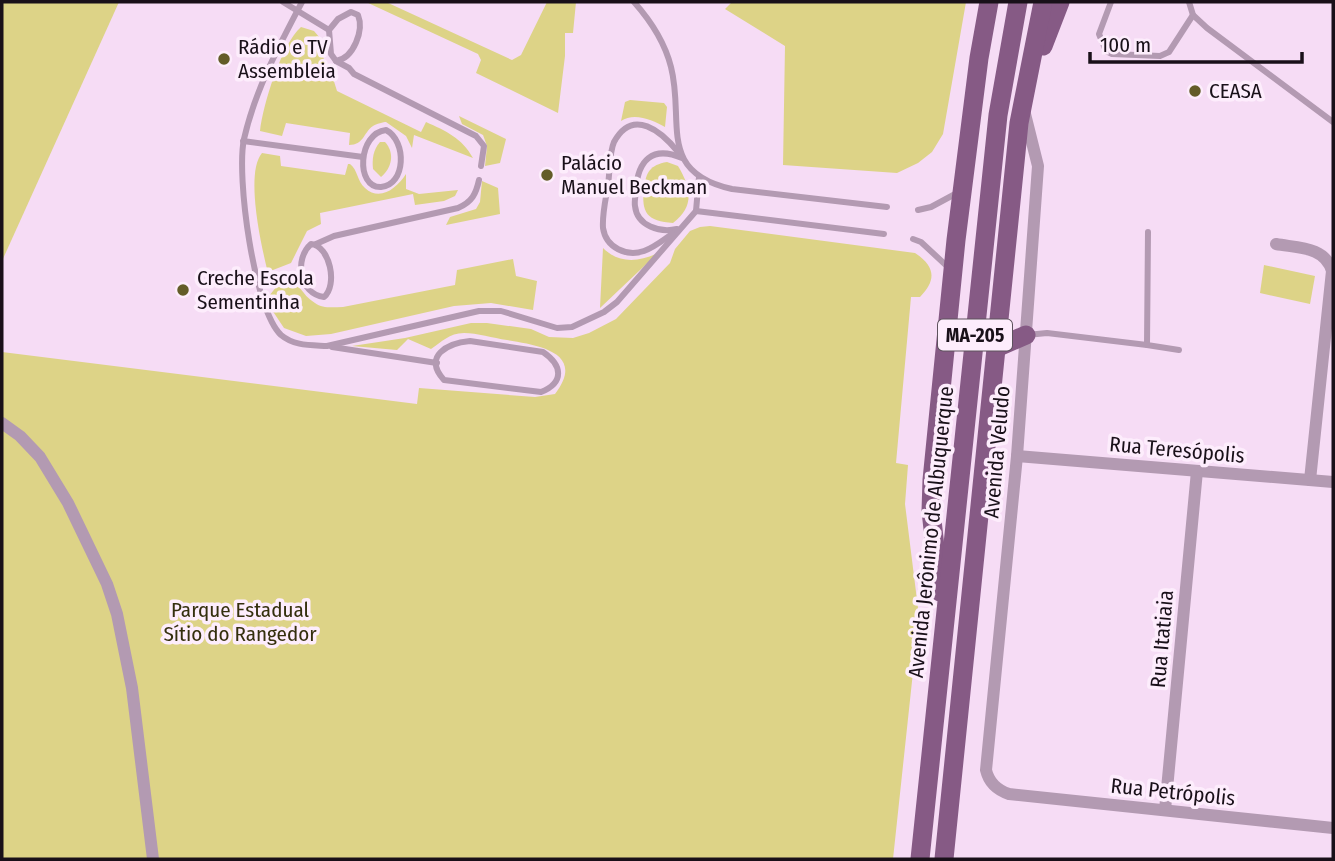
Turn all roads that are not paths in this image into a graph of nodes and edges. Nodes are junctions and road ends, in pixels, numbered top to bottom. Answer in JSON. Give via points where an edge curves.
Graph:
{"nodes":[{"id":1,"x":283,"y":2,"type":"edge"},
{"id":2,"x":302,"y":2,"type":"edge"},
{"id":3,"x":634,"y":2,"type":"edge"},
{"id":4,"x":989,"y":2,"type":"edge"},
{"id":5,"x":1018,"y":2,"type":"edge"},
{"id":6,"x":1043,"y":2,"type":"edge"},
{"id":7,"x":1060,"y":2,"type":"edge"},
{"id":8,"x":1111,"y":2,"type":"edge"},
{"id":9,"x":1189,"y":2,"type":"edge"},
{"id":10,"x":297,"y":11,"type":"junction"},
{"id":11,"x":1194,"y":15,"type":"junction"},
{"id":12,"x":329,"y":30,"type":"junction"},
{"id":13,"x":336,"y":61,"type":"junction"},
{"id":14,"x":1023,"y":103,"type":"junction"},
{"id":15,"x":1333,"y":122,"type":"edge"},
{"id":16,"x":243,"y":141,"type":"junction"},
{"id":17,"x":363,"y":157,"type":"junction"},
{"id":18,"x":684,"y":159,"type":"junction"},
{"id":19,"x":481,"y":166,"type":"dead end"},
{"id":20,"x":699,"y":177,"type":"junction"},
{"id":21,"x":478,"y":180,"type":"dead end"},
{"id":22,"x":962,"y":191,"type":"junction"},
{"id":23,"x":887,"y":207,"type":"dead end"},
{"id":24,"x":918,"y":210,"type":"dead end"},
{"id":25,"x":696,"y":211,"type":"junction"},
{"id":26,"x":680,"y":229,"type":"junction"},
{"id":27,"x":1148,"y":232,"type":"dead end"},
{"id":28,"x":884,"y":234,"type":"dead end"},
{"id":29,"x":913,"y":239,"type":"dead end"},
{"id":30,"x":316,"y":244,"type":"junction"},
{"id":31,"x":1276,"y":244,"type":"dead end"},
{"id":32,"x":953,"y":271,"type":"junction"},
{"id":33,"x":301,"y":274,"type":"junction"},
{"id":34,"x":259,"y":282,"type":"junction"},
{"id":35,"x":1026,"y":335,"type":"junction"},
{"id":36,"x":1147,"y":345,"type":"junction"},
{"id":37,"x":327,"y":346,"type":"junction"},
{"id":38,"x":996,"y":348,"type":"junction"},
{"id":39,"x":1179,"y":350,"type":"dead end"},
{"id":40,"x":437,"y":363,"type":"junction"},
{"id":41,"x":2,"y":423,"type":"edge"},
{"id":42,"x":1017,"y":456,"type":"junction"},
{"id":43,"x":1197,"y":471,"type":"junction"},
{"id":44,"x":1310,"y":480,"type":"junction"},
{"id":45,"x":1333,"y":481,"type":"edge"},
{"id":46,"x":934,"y":536,"type":"junction"},
{"id":47,"x":977,"y":542,"type":"junction"},
{"id":48,"x":952,"y":556,"type":"junction"},
{"id":49,"x":944,"y":631,"type":"junction"},
{"id":50,"x":1009,"y":794,"type":"joint"},
{"id":51,"x":1165,"y":810,"type":"junction"},
{"id":52,"x":1333,"y":828,"type":"edge"},
{"id":53,"x":153,"y":859,"type":"edge"},
{"id":54,"x":920,"y":859,"type":"edge"},
{"id":55,"x":944,"y":859,"type":"edge"}],
"edges":[{"from":1,"to":10,"type":"lane"},
{"from":2,"to":10,"type":"lane"},
{"from":3,"to":18,"type":"lane","via":[[656,31],[671,65],[675,131]]},
{"from":4,"to":22,"type":"main road"},
{"from":5,"to":48,"type":"main road","name":"Avenida Jerônimo de Albuquerque","number":"MA-205","via":[[998,115]]},
{"from":6,"to":14,"type":"main road","number":"MA-205"},
{"from":7,"to":14,"type":"main road"},
{"from":8,"to":11,"type":"lane","via":[[1100,34],[1105,51],[1112,54],[1160,56],[1169,52]]},
{"from":9,"to":11,"type":"lane"},
{"from":10,"to":12,"type":"lane"},
{"from":10,"to":16,"type":"lane","via":[[262,82]]},
{"from":11,"to":15,"type":"lane"},
{"from":12,"to":13,"type":"lane"},
{"from":12,"to":13,"type":"lane","via":[[345,13],[355,12],[360,20],[354,46]]},
{"from":13,"to":19,"type":"lane","via":[[476,136],[484,146]]},
{"from":14,"to":35,"type":"street","name":"Avenida Veludo","via":[[1038,166]]},
{"from":14,"to":38,"type":"main road","number":"MA-205"},
{"from":16,"to":17,"type":"lane"},
{"from":16,"to":34,"type":"lane","via":[[246,225]]},
{"from":17,"to":17,"type":"lane","via":[[366,177],[383,187],[397,175],[402,154],[398,141],[386,130],[367,142]]},
{"from":18,"to":20,"type":"lane"},
{"from":18,"to":26,"type":"lane","via":[[659,154],[644,160],[637,172],[635,208],[645,224],[659,231]]},
{"from":18,"to":26,"type":"lane","via":[[656,129],[643,124],[622,132],[613,143],[603,226],[611,244],[620,251],[642,252]]},
{"from":20,"to":23,"type":"lane","via":[[732,189]]},
{"from":20,"to":25,"type":"lane"},
{"from":21,"to":30,"type":"lane","via":[[476,194],[458,208]]},
{"from":22,"to":24,"type":"lane"},
{"from":22,"to":32,"type":"main road"},
{"from":25,"to":26,"type":"lane"},
{"from":25,"to":28,"type":"lane"},
{"from":26,"to":37,"type":"lane","via":[[617,302],[572,327],[557,328],[501,312],[478,311]]},
{"from":27,"to":36,"type":"lane"},
{"from":29,"to":32,"type":"lane"},
{"from":30,"to":33,"type":"lane","via":[[307,247],[302,256]]},
{"from":30,"to":33,"type":"lane","via":[[330,267],[328,294],[313,293]]},
{"from":31,"to":44,"type":"street","via":[[1319,252],[1332,271]]},
{"from":32,"to":46,"type":"main road","via":[[932,480]]},
{"from":33,"to":34,"type":"lane"},
{"from":34,"to":37,"type":"lane","via":[[266,311],[280,334],[297,343]]},
{"from":35,"to":36,"type":"lane","via":[[1047,333]]},
{"from":35,"to":38,"type":"main road"},
{"from":35,"to":42,"type":"street","name":"Avenida Veludo"},
{"from":36,"to":39,"type":"lane"},
{"from":37,"to":40,"type":"lane"},
{"from":38,"to":47,"type":"main road","number":"MA-205"},
{"from":40,"to":40,"type":"lane","via":[[444,380],[541,392],[558,376],[553,359],[542,352],[470,341],[443,348]]},
{"from":41,"to":53,"type":"street","via":[[40,457],[107,584],[132,688]]},
{"from":42,"to":43,"type":"street","name":"Rua Teresópolis"},
{"from":42,"to":50,"type":"street","name":"Avenida Veludo","via":[[986,770],[993,785]]},
{"from":43,"to":44,"type":"street","name":"Rua Teresópolis"},
{"from":43,"to":51,"type":"street","name":"Rua Itatiaia"},
{"from":44,"to":45,"type":"street","name":"Rua Teresópolis"},
{"from":46,"to":48,"type":"main road"},
{"from":46,"to":49,"type":"main road"},
{"from":47,"to":48,"type":"main road","via":[[965,554]]},
{"from":47,"to":55,"type":"main road","number":"MA-205"},
{"from":48,"to":49,"type":"main road","name":"Avenida Jerônimo de Albuquerque","number":"MA-205"},
{"from":49,"to":54,"type":"main road","name":"Avenida Jerônimo de Albuquerque","number":"MA-205"},
{"from":50,"to":51,"type":"street","name":"Rua Petrópolis"},
{"from":51,"to":52,"type":"street","name":"Rua Petrópolis"}]}
